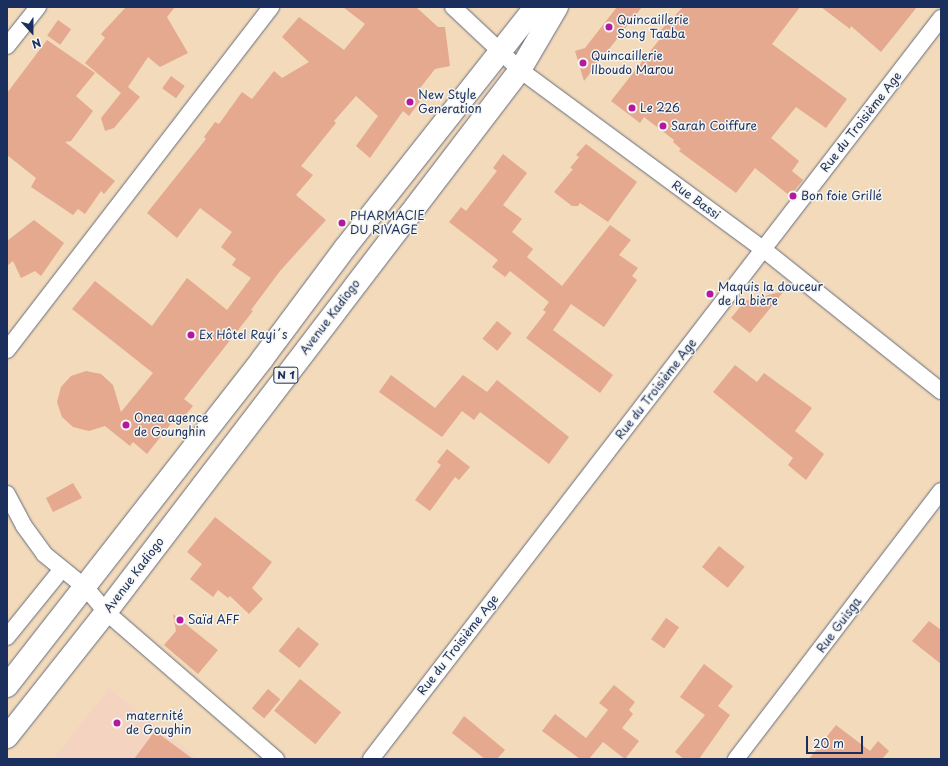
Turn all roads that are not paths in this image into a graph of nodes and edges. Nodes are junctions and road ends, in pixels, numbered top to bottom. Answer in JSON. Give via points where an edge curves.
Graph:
{"nodes":[{"id":1,"x":38,"y":7,"type":"edge"},
{"id":2,"x":271,"y":7,"type":"edge"},
{"id":3,"x":453,"y":7,"type":"edge"},
{"id":4,"x":535,"y":7,"type":"edge"},
{"id":5,"x":557,"y":7,"type":"edge"},
{"id":6,"x":941,"y":18,"type":"edge"},
{"id":7,"x":7,"y":46,"type":"edge"},
{"id":8,"x":501,"y":53,"type":"junction"},
{"id":9,"x":520,"y":70,"type":"junction"},
{"id":10,"x":763,"y":249,"type":"junction"},
{"id":11,"x":7,"y":350,"type":"edge"},
{"id":12,"x":941,"y":391,"type":"edge"},
{"id":13,"x":941,"y":491,"type":"edge"},
{"id":14,"x":7,"y":494,"type":"edge"},
{"id":15,"x":62,"y":569,"type":"junction"},
{"id":16,"x":86,"y":588,"type":"junction"},
{"id":17,"x":106,"y":612,"type":"junction"},
{"id":18,"x":7,"y":637,"type":"edge"},
{"id":19,"x":7,"y":686,"type":"edge"},
{"id":20,"x":7,"y":737,"type":"edge"},
{"id":21,"x":276,"y":759,"type":"edge"},
{"id":22,"x":371,"y":759,"type":"edge"},
{"id":23,"x":736,"y":759,"type":"edge"}],
"edges":[{"from":1,"to":7,"type":"street"},
{"from":2,"to":11,"type":"street"},
{"from":3,"to":8,"type":"street","name":"Rue Bassi"},
{"from":4,"to":8,"type":"highway","number":"N 1"},
{"from":5,"to":9,"type":"highway","name":"Avenue Kadiogo","number":"N 1"},
{"from":6,"to":10,"type":"street","name":"Rue du Troisième Age"},
{"from":8,"to":9,"type":"street","name":"Rue Bassi"},
{"from":8,"to":16,"type":"highway","number":"N 1","via":[[345,248]]},
{"from":9,"to":10,"type":"street","name":"Rue Bassi"},
{"from":9,"to":17,"type":"highway","name":"Avenue Kadiogo","number":"N 1"},
{"from":10,"to":12,"type":"street","name":"Rue Bassi"},
{"from":10,"to":22,"type":"street","name":"Rue du Troisième Age"},
{"from":13,"to":23,"type":"street","name":"Rue Guisga"},
{"from":14,"to":15,"type":"street","via":[[44,554]]},
{"from":15,"to":16,"type":"street"},
{"from":15,"to":18,"type":"street"},
{"from":16,"to":17,"type":"street"},
{"from":16,"to":19,"type":"highway","number":"N 1"},
{"from":17,"to":20,"type":"highway","name":"Avenue Kadiogo","number":"N 1"},
{"from":17,"to":21,"type":"street"}]}
